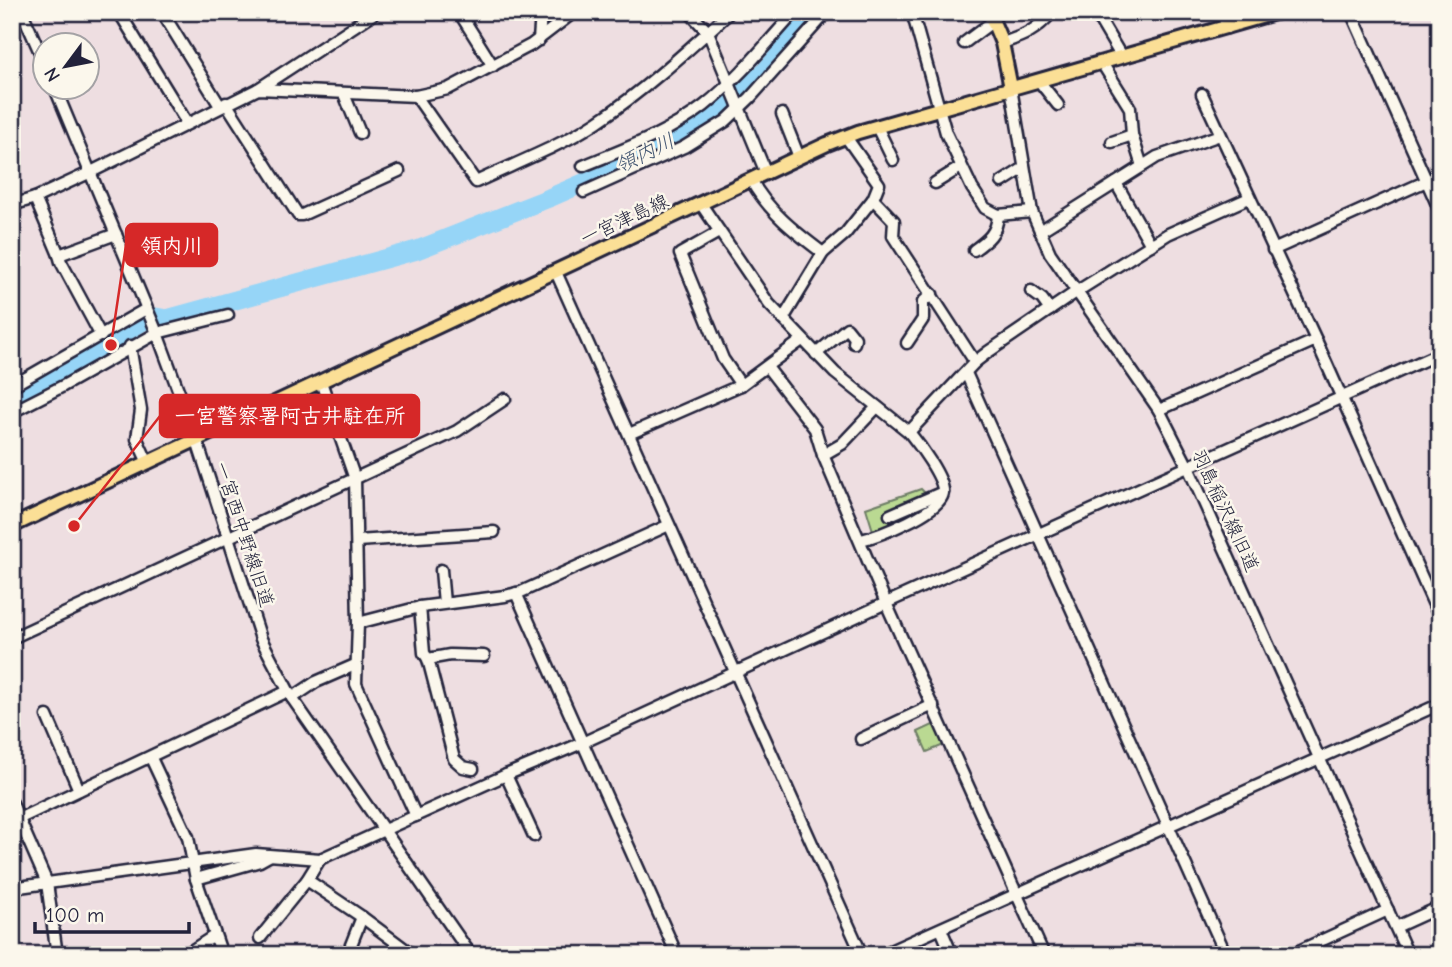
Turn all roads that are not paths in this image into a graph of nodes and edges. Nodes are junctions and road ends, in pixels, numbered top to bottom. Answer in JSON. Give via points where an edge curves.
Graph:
{"nodes":[{"id":1,"x":22,"y":12,"type":"edge"},
{"id":2,"x":119,"y":12,"type":"edge"},
{"id":3,"x":162,"y":12,"type":"edge"},
{"id":4,"x":376,"y":12,"type":"edge"},
{"id":5,"x":459,"y":12,"type":"edge"},
{"id":6,"x":541,"y":12,"type":"edge"},
{"id":7,"x":574,"y":12,"type":"edge"},
{"id":8,"x":689,"y":12,"type":"edge"},
{"id":9,"x":730,"y":12,"type":"edge"},
{"id":10,"x":795,"y":12,"type":"edge"},
{"id":11,"x":827,"y":12,"type":"edge"},
{"id":12,"x":912,"y":12,"type":"edge"},
{"id":13,"x":1052,"y":12,"type":"edge"},
{"id":14,"x":1095,"y":12,"type":"edge"},
{"id":15,"x":1222,"y":12,"type":"edge"},
{"id":16,"x":1278,"y":12,"type":"edge"},
{"id":17,"x":1351,"y":12,"type":"edge"},
{"id":18,"x":991,"y":17,"type":"edge"},
{"id":19,"x":1227,"y":28,"type":"junction"},
{"id":20,"x":708,"y":33,"type":"junction"},
{"id":21,"x":32,"y":34,"type":"edge"},
{"id":22,"x":539,"y":40,"type":"junction"},
{"id":23,"x":964,"y":43,"type":"dead end"},
{"id":24,"x":1002,"y":43,"type":"junction"},
{"id":25,"x":1121,"y":57,"type":"junction"},
{"id":26,"x":1102,"y":63,"type":"junction"},
{"id":27,"x":493,"y":66,"type":"junction"},
{"id":28,"x":1039,"y":81,"type":"junction"},
{"id":29,"x":730,"y":85,"type":"junction"},
{"id":30,"x":1011,"y":88,"type":"junction"},
{"id":31,"x":258,"y":89,"type":"junction"},
{"id":32,"x":344,"y":94,"type":"junction"},
{"id":33,"x":1202,"y":94,"type":"dead end"},
{"id":34,"x":416,"y":96,"type":"junction"},
{"id":35,"x":61,"y":102,"type":"edge"},
{"id":36,"x":223,"y":105,"type":"junction"},
{"id":37,"x":1058,"y":105,"type":"dead end"},
{"id":38,"x":739,"y":108,"type":"junction"},
{"id":39,"x":938,"y":109,"type":"junction"},
{"id":40,"x":782,"y":114,"type":"dead end"},
{"id":41,"x":187,"y":123,"type":"junction"},
{"id":42,"x":877,"y":127,"type":"junction"},
{"id":43,"x":360,"y":133,"type":"dead end"},
{"id":44,"x":1132,"y":135,"type":"junction"},
{"id":45,"x":1220,"y":135,"type":"junction"},
{"id":46,"x":846,"y":136,"type":"junction"},
{"id":47,"x":1112,"y":142,"type":"dead end"},
{"id":48,"x":800,"y":157,"type":"junction"},
{"id":49,"x":893,"y":160,"type":"dead end"},
{"id":50,"x":583,"y":166,"type":"dead end"},
{"id":51,"x":1142,"y":166,"type":"junction"},
{"id":52,"x":961,"y":167,"type":"junction"},
{"id":53,"x":1024,"y":168,"type":"junction"},
{"id":54,"x":399,"y":171,"type":"dead end"},
{"id":55,"x":92,"y":172,"type":"junction"},
{"id":56,"x":766,"y":173,"type":"junction"},
{"id":57,"x":1440,"y":175,"type":"edge"},
{"id":58,"x":751,"y":180,"type":"junction"},
{"id":59,"x":1426,"y":181,"type":"junction"},
{"id":60,"x":935,"y":183,"type":"dead end"},
{"id":61,"x":1008,"y":183,"type":"dead end"},
{"id":62,"x":1116,"y":183,"type":"junction"},
{"id":63,"x":584,"y":192,"type":"dead end"},
{"id":64,"x":35,"y":198,"type":"junction"},
{"id":65,"x":1249,"y":198,"type":"junction"},
{"id":66,"x":873,"y":199,"type":"junction"},
{"id":67,"x":701,"y":204,"type":"junction"},
{"id":68,"x":12,"y":205,"type":"edge"},
{"id":69,"x":1440,"y":211,"type":"edge"},
{"id":70,"x":1032,"y":212,"type":"junction"},
{"id":71,"x":999,"y":215,"type":"junction"},
{"id":72,"x":1040,"y":231,"type":"junction"},
{"id":73,"x":719,"y":232,"type":"junction"},
{"id":74,"x":116,"y":233,"type":"junction"},
{"id":75,"x":1151,"y":245,"type":"junction"},
{"id":76,"x":974,"y":250,"type":"dead end"},
{"id":77,"x":1273,"y":250,"type":"junction"},
{"id":78,"x":823,"y":254,"type":"junction"},
{"id":79,"x":59,"y":255,"type":"junction"},
{"id":80,"x":556,"y":272,"type":"junction"},
{"id":81,"x":1031,"y":291,"type":"dead end"},
{"id":82,"x":1076,"y":292,"type":"junction"},
{"id":83,"x":932,"y":294,"type":"junction"},
{"id":84,"x":146,"y":309,"type":"junction"},
{"id":85,"x":1049,"y":310,"type":"junction"},
{"id":86,"x":228,"y":315,"type":"dead end"},
{"id":87,"x":783,"y":319,"type":"junction"},
{"id":88,"x":157,"y":332,"type":"junction"},
{"id":89,"x":101,"y":336,"type":"junction"},
{"id":90,"x":802,"y":340,"type":"junction"},
{"id":91,"x":1316,"y":340,"type":"junction"},
{"id":92,"x":854,"y":343,"type":"dead end"},
{"id":93,"x":907,"y":343,"type":"dead end"},
{"id":94,"x":130,"y":346,"type":"junction"},
{"id":95,"x":1440,"y":353,"type":"edge"},
{"id":96,"x":816,"y":354,"type":"junction"},
{"id":97,"x":975,"y":362,"type":"junction"},
{"id":98,"x":767,"y":367,"type":"junction"},
{"id":99,"x":966,"y":373,"type":"junction"},
{"id":100,"x":321,"y":382,"type":"junction"},
{"id":101,"x":741,"y":384,"type":"junction"},
{"id":102,"x":12,"y":386,"type":"edge"},
{"id":103,"x":1340,"y":398,"type":"junction"},
{"id":104,"x":505,"y":399,"type":"dead end"},
{"id":105,"x":877,"y":407,"type":"junction"},
{"id":106,"x":1159,"y":410,"type":"junction"},
{"id":107,"x":12,"y":412,"type":"edge"},
{"id":108,"x":909,"y":432,"type":"junction"},
{"id":109,"x":629,"y":435,"type":"junction"},
{"id":110,"x":196,"y":439,"type":"junction"},
{"id":111,"x":823,"y":455,"type":"junction"},
{"id":112,"x":148,"y":463,"type":"junction"},
{"id":113,"x":1188,"y":467,"type":"junction"},
{"id":114,"x":355,"y":479,"type":"junction"},
{"id":115,"x":943,"y":492,"type":"junction"},
{"id":116,"x":890,"y":514,"type":"dead end"},
{"id":117,"x":669,"y":525,"type":"junction"},
{"id":118,"x":12,"y":526,"type":"edge"},
{"id":119,"x":494,"y":532,"type":"dead end"},
{"id":120,"x":1037,"y":535,"type":"junction"},
{"id":121,"x":227,"y":537,"type":"junction"},
{"id":122,"x":861,"y":540,"type":"junction"},
{"id":123,"x":358,"y":541,"type":"junction"},
{"id":124,"x":441,"y":570,"type":"dead end"},
{"id":125,"x":516,"y":593,"type":"junction"},
{"id":126,"x":444,"y":603,"type":"junction"},
{"id":127,"x":886,"y":603,"type":"junction"},
{"id":128,"x":420,"y":607,"type":"junction"},
{"id":129,"x":1440,"y":618,"type":"edge"},
{"id":130,"x":358,"y":623,"type":"junction"},
{"id":131,"x":12,"y":638,"type":"edge"},
{"id":132,"x":484,"y":656,"type":"dead end"},
{"id":133,"x":428,"y":659,"type":"junction"},
{"id":134,"x":355,"y":665,"type":"junction"},
{"id":135,"x":735,"y":673,"type":"junction"},
{"id":136,"x":290,"y":694,"type":"junction"},
{"id":137,"x":1440,"y":704,"type":"edge"},
{"id":138,"x":933,"y":705,"type":"junction"},
{"id":139,"x":241,"y":715,"type":"junction"},
{"id":140,"x":47,"y":716,"type":"dead end"},
{"id":141,"x":241,"y":729,"type":"dead end"},
{"id":142,"x":861,"y":739,"type":"dead end"},
{"id":143,"x":582,"y":743,"type":"junction"},
{"id":144,"x":151,"y":758,"type":"junction"},
{"id":145,"x":1320,"y":758,"type":"junction"},
{"id":146,"x":473,"y":769,"type":"dead end"},
{"id":147,"x":506,"y":775,"type":"junction"},
{"id":148,"x":79,"y":790,"type":"junction"},
{"id":149,"x":12,"y":803,"type":"edge"},
{"id":150,"x":416,"y":816,"type":"junction"},
{"id":151,"x":16,"y":820,"type":"edge"},
{"id":152,"x":1168,"y":826,"type":"junction"},
{"id":153,"x":384,"y":829,"type":"junction"},
{"id":154,"x":534,"y":836,"type":"dead end"},
{"id":155,"x":273,"y":854,"type":"junction"},
{"id":156,"x":320,"y":859,"type":"junction"},
{"id":157,"x":191,"y":862,"type":"junction"},
{"id":158,"x":196,"y":879,"type":"junction"},
{"id":159,"x":307,"y":880,"type":"junction"},
{"id":160,"x":47,"y":883,"type":"junction"},
{"id":161,"x":12,"y":888,"type":"edge"},
{"id":162,"x":1017,"y":895,"type":"junction"},
{"id":163,"x":1440,"y":907,"type":"edge"},
{"id":164,"x":1388,"y":910,"type":"junction"},
{"id":165,"x":362,"y":917,"type":"junction"},
{"id":166,"x":1395,"y":927,"type":"junction"},
{"id":167,"x":941,"y":929,"type":"junction"},
{"id":168,"x":214,"y":936,"type":"junction"},
{"id":169,"x":260,"y":938,"type":"dead end"},
{"id":170,"x":57,"y":955,"type":"edge"},
{"id":171,"x":185,"y":955,"type":"edge"},
{"id":172,"x":222,"y":955,"type":"edge"},
{"id":173,"x":346,"y":955,"type":"edge"},
{"id":174,"x":413,"y":955,"type":"edge"},
{"id":175,"x":471,"y":955,"type":"edge"},
{"id":176,"x":677,"y":955,"type":"edge"},
{"id":177,"x":862,"y":955,"type":"edge"},
{"id":178,"x":881,"y":955,"type":"edge"},
{"id":179,"x":952,"y":955,"type":"edge"},
{"id":180,"x":1044,"y":955,"type":"edge"},
{"id":181,"x":1226,"y":955,"type":"edge"},
{"id":182,"x":1290,"y":955,"type":"edge"},
{"id":183,"x":1408,"y":955,"type":"edge"}],
"edges":[{"from":1,"to":21,"type":"street"},
{"from":2,"to":41,"type":"street"},
{"from":3,"to":36,"type":"street"},
{"from":4,"to":31,"type":"street"},
{"from":5,"to":27,"type":"street"},
{"from":6,"to":22,"type":"street"},
{"from":7,"to":22,"type":"street"},
{"from":8,"to":20,"type":"street"},
{"from":9,"to":20,"type":"street"},
{"from":10,"to":29,"type":"street"},
{"from":11,"to":38,"type":"street"},
{"from":12,"to":39,"type":"street"},
{"from":13,"to":24,"type":"street","via":[[1026,36]]},
{"from":14,"to":25,"type":"street"},
{"from":15,"to":19,"type":"street"},
{"from":16,"to":19,"type":"main road","name":"一宮津島線"},
{"from":17,"to":59,"type":"street"},
{"from":18,"to":23,"type":"street"},
{"from":18,"to":24,"type":"main road"},
{"from":19,"to":25,"type":"main road","name":"一宮津島線"},
{"from":20,"to":29,"type":"street"},
{"from":20,"to":34,"type":"street","via":[[596,122],[555,146],[475,181]]},
{"from":22,"to":27,"type":"street"},
{"from":24,"to":30,"type":"main road"},
{"from":25,"to":26,"type":"main road","name":"一宮津島線"},
{"from":26,"to":28,"type":"main road","name":"一宮津島線"},
{"from":26,"to":44,"type":"street","via":[[1130,108]]},
{"from":27,"to":34,"type":"street","via":[[448,89]]},
{"from":28,"to":30,"type":"main road","name":"一宮津島線"},
{"from":28,"to":37,"type":"street"},
{"from":29,"to":38,"type":"street"},
{"from":29,"to":50,"type":"street","via":[[675,125]]},
{"from":30,"to":39,"type":"main road","name":"一宮津島線"},
{"from":30,"to":53,"type":"street","name":"羽島稲沢線旧道"},
{"from":31,"to":32,"type":"street"},
{"from":31,"to":36,"type":"street"},
{"from":32,"to":34,"type":"street"},
{"from":32,"to":43,"type":"street"},
{"from":33,"to":45,"type":"street"},
{"from":35,"to":55,"type":"street","name":"一宮西中野線旧道"},
{"from":36,"to":41,"type":"street"},
{"from":36,"to":54,"type":"street","via":[[298,215]]},
{"from":38,"to":56,"type":"street"},
{"from":38,"to":63,"type":"street","via":[[684,148]]},
{"from":39,"to":42,"type":"main road","name":"一宮津島線"},
{"from":39,"to":52,"type":"street"},
{"from":40,"to":48,"type":"street"},
{"from":41,"to":55,"type":"street"},
{"from":42,"to":46,"type":"main road","name":"一宮津島線"},
{"from":42,"to":49,"type":"street"},
{"from":44,"to":47,"type":"street"},
{"from":44,"to":51,"type":"street"},
{"from":45,"to":51,"type":"street"},
{"from":45,"to":65,"type":"street"},
{"from":46,"to":48,"type":"main road","name":"一宮津島線"},
{"from":46,"to":66,"type":"street","via":[[879,184]]},
{"from":48,"to":56,"type":"main road","name":"一宮津島線"},
{"from":51,"to":62,"type":"street"},
{"from":52,"to":60,"type":"street"},
{"from":52,"to":71,"type":"street","via":[[985,208]]},
{"from":53,"to":61,"type":"street"},
{"from":53,"to":70,"type":"street","name":"羽島稲沢線旧道"},
{"from":55,"to":64,"type":"street"},
{"from":55,"to":74,"type":"street","name":"一宮西中野線旧道"},
{"from":56,"to":58,"type":"main road","name":"一宮津島線"},
{"from":57,"to":59,"type":"street"},
{"from":58,"to":67,"type":"main road","name":"一宮津島線"},
{"from":58,"to":78,"type":"street","via":[[761,199]]},
{"from":59,"to":69,"type":"street"},
{"from":59,"to":77,"type":"street"},
{"from":62,"to":72,"type":"street"},
{"from":62,"to":75,"type":"street"},
{"from":64,"to":68,"type":"street"},
{"from":64,"to":79,"type":"street"},
{"from":65,"to":75,"type":"street"},
{"from":65,"to":77,"type":"street"},
{"from":66,"to":78,"type":"street"},
{"from":66,"to":83,"type":"street","via":[[894,221],[893,236]]},
{"from":67,"to":73,"type":"street"},
{"from":67,"to":80,"type":"main road","name":"一宮津島線"},
{"from":70,"to":71,"type":"street"},
{"from":70,"to":72,"type":"street","name":"羽島稲沢線旧道"},
{"from":71,"to":76,"type":"street","via":[[992,236]]},
{"from":72,"to":82,"type":"street","name":"羽島稲沢線旧道"},
{"from":73,"to":87,"type":"street"},
{"from":73,"to":101,"type":"street","via":[[680,254],[723,359]]},
{"from":74,"to":79,"type":"street"},
{"from":74,"to":84,"type":"street","name":"一宮西中野線旧道"},
{"from":75,"to":82,"type":"street"},
{"from":77,"to":91,"type":"street"},
{"from":78,"to":87,"type":"street"},
{"from":79,"to":89,"type":"street"},
{"from":80,"to":100,"type":"main road","name":"一宮津島線"},
{"from":80,"to":109,"type":"street"},
{"from":81,"to":85,"type":"street"},
{"from":82,"to":85,"type":"street"},
{"from":82,"to":106,"type":"street","name":"羽島稲沢線旧道"},
{"from":83,"to":93,"type":"street","via":[[923,302],[923,319]]},
{"from":83,"to":97,"type":"street"},
{"from":84,"to":88,"type":"street","name":"一宮西中野線旧道"},
{"from":84,"to":89,"type":"street"},
{"from":85,"to":97,"type":"street"},
{"from":86,"to":88,"type":"street"},
{"from":87,"to":90,"type":"street"},
{"from":88,"to":94,"type":"street"},
{"from":88,"to":110,"type":"street","name":"一宮西中野線旧道"},
{"from":89,"to":102,"type":"street"},
{"from":90,"to":96,"type":"street"},
{"from":90,"to":98,"type":"street"},
{"from":91,"to":103,"type":"street"},
{"from":91,"to":106,"type":"street"},
{"from":92,"to":96,"type":"street","via":[[847,328]]},
{"from":94,"to":107,"type":"street"},
{"from":94,"to":112,"type":"street","via":[[141,411],[137,439]]},
{"from":95,"to":103,"type":"street"},
{"from":96,"to":105,"type":"street"},
{"from":97,"to":99,"type":"street"},
{"from":98,"to":101,"type":"street"},
{"from":98,"to":111,"type":"street","via":[[815,429]]},
{"from":99,"to":108,"type":"street"},
{"from":99,"to":120,"type":"street"},
{"from":100,"to":110,"type":"main road","name":"一宮津島線"},
{"from":100,"to":114,"type":"street"},
{"from":101,"to":109,"type":"street"},
{"from":103,"to":113,"type":"street"},
{"from":103,"to":129,"type":"street"},
{"from":104,"to":114,"type":"street","via":[[457,431]]},
{"from":105,"to":108,"type":"street"},
{"from":105,"to":111,"type":"street","via":[[842,444]]},
{"from":106,"to":113,"type":"street","name":"羽島稲沢線旧道"},
{"from":108,"to":115,"type":"street"},
{"from":109,"to":117,"type":"street"},
{"from":110,"to":112,"type":"main road","name":"一宮津島線"},
{"from":110,"to":121,"type":"street","name":"一宮西中野線旧道"},
{"from":111,"to":122,"type":"street"},
{"from":112,"to":118,"type":"main road","name":"一宮津島線"},
{"from":113,"to":120,"type":"street"},
{"from":113,"to":145,"type":"street","name":"羽島稲沢線旧道"},
{"from":114,"to":121,"type":"street"},
{"from":114,"to":123,"type":"street"},
{"from":115,"to":116,"type":"street"},
{"from":115,"to":122,"type":"street","via":[[940,500],[895,529]]},
{"from":117,"to":125,"type":"street"},
{"from":117,"to":135,"type":"street"},
{"from":119,"to":123,"type":"street"},
{"from":120,"to":127,"type":"street"},
{"from":120,"to":152,"type":"street"},
{"from":121,"to":131,"type":"street"},
{"from":121,"to":136,"type":"street","name":"一宮西中野線旧道","via":[[261,639]]},
{"from":122,"to":127,"type":"street"},
{"from":123,"to":130,"type":"street"},
{"from":124,"to":126,"type":"street"},
{"from":125,"to":126,"type":"street"},
{"from":125,"to":143,"type":"street"},
{"from":126,"to":128,"type":"street"},
{"from":127,"to":135,"type":"street"},
{"from":127,"to":138,"type":"street"},
{"from":128,"to":130,"type":"street"},
{"from":128,"to":133,"type":"street"},
{"from":130,"to":134,"type":"street"},
{"from":132,"to":133,"type":"street"},
{"from":133,"to":146,"type":"street","via":[[454,759]]},
{"from":134,"to":136,"type":"street"},
{"from":134,"to":150,"type":"street","via":[[356,684]]},
{"from":135,"to":143,"type":"street"},
{"from":135,"to":177,"type":"street"},
{"from":136,"to":139,"type":"street"},
{"from":136,"to":153,"type":"street","name":"一宮西中野線旧道"},
{"from":137,"to":145,"type":"street"},
{"from":138,"to":142,"type":"street"},
{"from":138,"to":162,"type":"street"},
{"from":139,"to":141,"type":"street"},
{"from":139,"to":144,"type":"street"},
{"from":140,"to":148,"type":"street"},
{"from":143,"to":147,"type":"street"},
{"from":143,"to":176,"type":"street"},
{"from":144,"to":148,"type":"street"},
{"from":144,"to":157,"type":"street","via":[[188,837]]},
{"from":145,"to":152,"type":"street"},
{"from":145,"to":164,"type":"street","name":"羽島稲沢線旧道"},
{"from":147,"to":150,"type":"street"},
{"from":147,"to":154,"type":"street"},
{"from":148,"to":151,"type":"street"},
{"from":149,"to":151,"type":"street"},
{"from":150,"to":153,"type":"street"},
{"from":151,"to":160,"type":"street"},
{"from":152,"to":162,"type":"street"},
{"from":152,"to":181,"type":"street"},
{"from":153,"to":156,"type":"street"},
{"from":153,"to":175,"type":"street","name":"一宮西中野線旧道"},
{"from":155,"to":156,"type":"street"},
{"from":155,"to":157,"type":"street"},
{"from":155,"to":158,"type":"street"},
{"from":156,"to":159,"type":"street"},
{"from":157,"to":158,"type":"street"},
{"from":157,"to":160,"type":"street"},
{"from":158,"to":168,"type":"street"},
{"from":159,"to":165,"type":"street"},
{"from":159,"to":169,"type":"street"},
{"from":160,"to":161,"type":"street"},
{"from":160,"to":170,"type":"street"},
{"from":162,"to":167,"type":"street"},
{"from":162,"to":180,"type":"street"},
{"from":163,"to":166,"type":"street"},
{"from":164,"to":166,"type":"street","name":"羽島稲沢線旧道"},
{"from":164,"to":182,"type":"street"},
{"from":165,"to":173,"type":"street"},
{"from":165,"to":174,"type":"street"},
{"from":166,"to":183,"type":"street","name":"羽島稲沢線旧道"},
{"from":167,"to":178,"type":"street"},
{"from":167,"to":179,"type":"street"},
{"from":168,"to":171,"type":"street"},
{"from":168,"to":172,"type":"street"}]}
